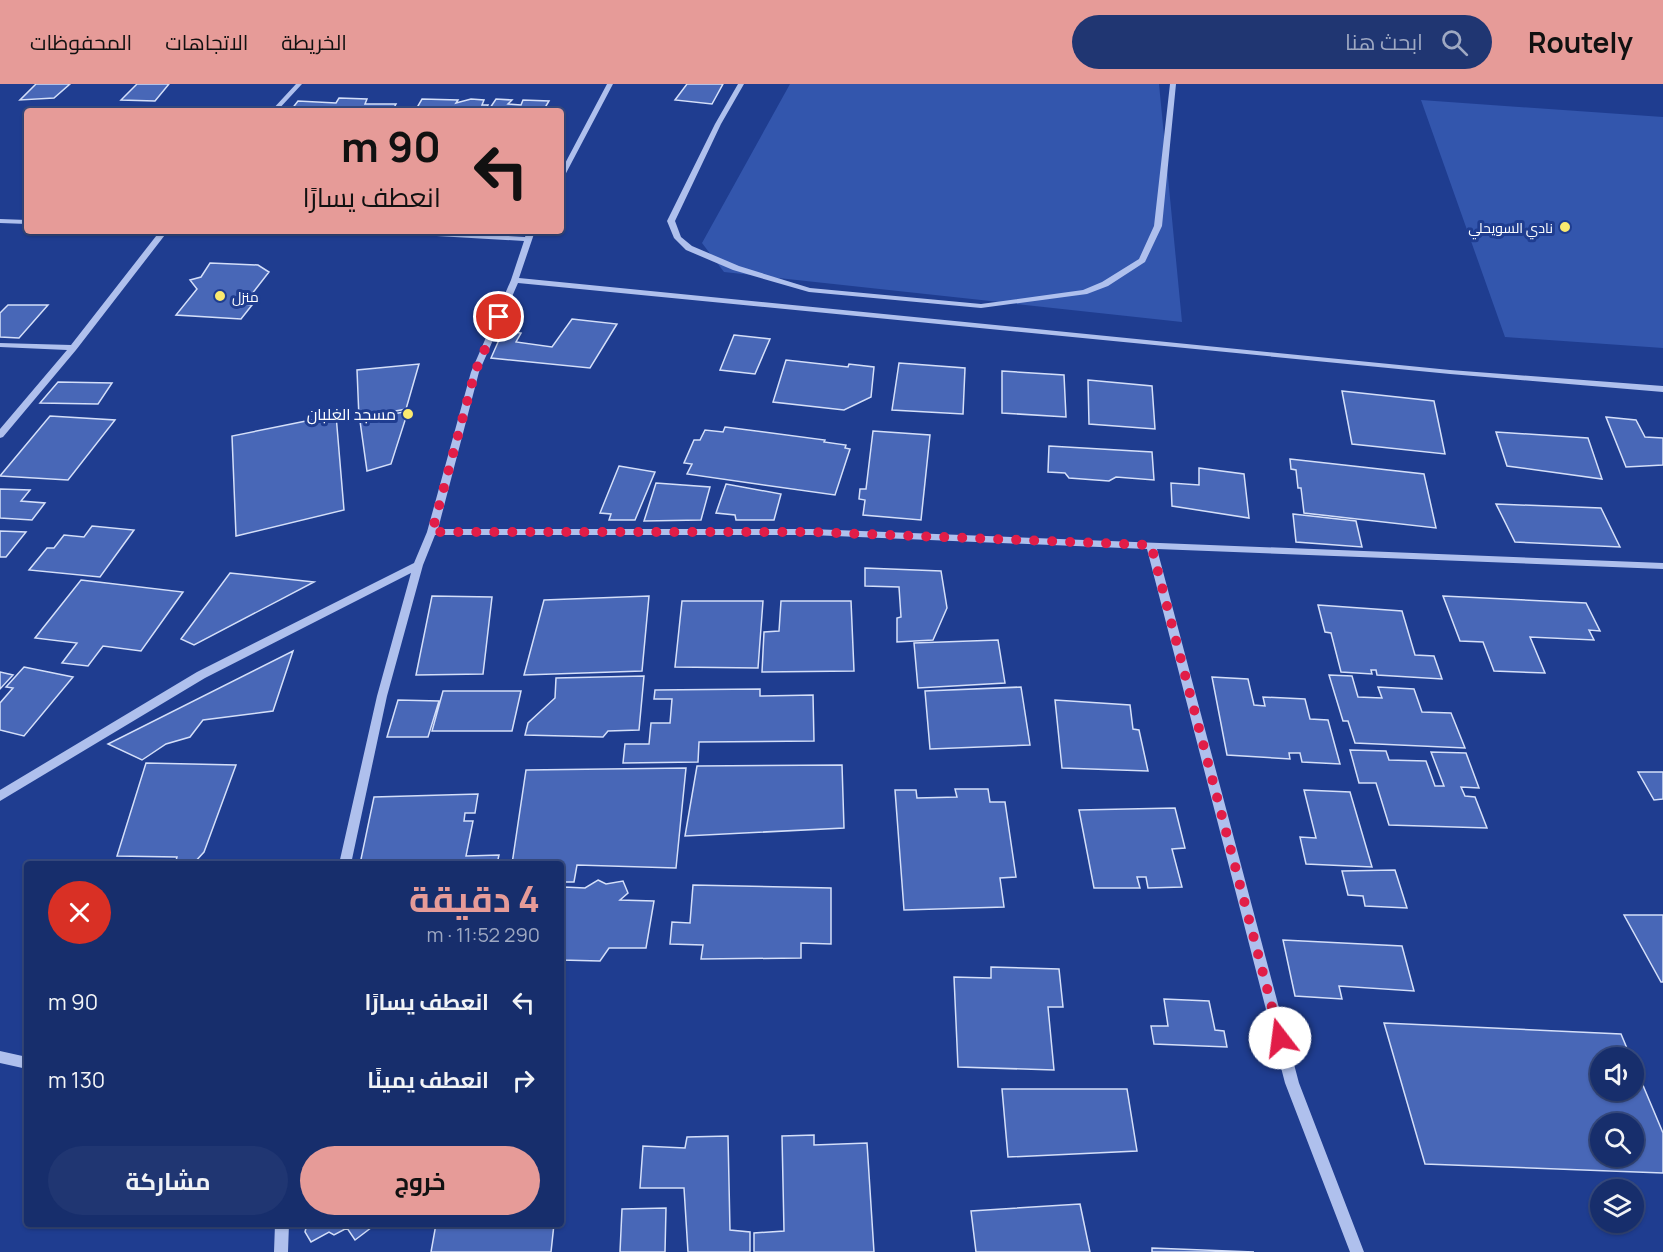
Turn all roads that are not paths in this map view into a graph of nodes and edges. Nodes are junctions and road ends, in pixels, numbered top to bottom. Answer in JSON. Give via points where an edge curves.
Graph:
{"nodes":[{"id":1,"x":299,"y":84,"type":"edge"},
{"id":2,"x":610,"y":84,"type":"edge"},
{"id":3,"x":741,"y":84,"type":"edge"},
{"id":4,"x":1173,"y":84,"type":"edge"},
{"id":5,"x":277,"y":108,"type":"edge"},
{"id":6,"x":564,"y":171,"type":"edge"},
{"id":7,"x":0,"y":221,"type":"edge"},
{"id":8,"x":24,"y":222,"type":"edge"},
{"id":9,"x":162,"y":234,"type":"edge"},
{"id":10,"x":493,"y":234,"type":"edge"},
{"id":11,"x":529,"y":235,"type":"edge"},
{"id":12,"x":515,"y":280,"type":"junction"},
{"id":13,"x":0,"y":345,"type":"edge"},
{"id":14,"x":73,"y":348,"type":"junction"},
{"id":15,"x":1663,"y":389,"type":"edge"},
{"id":16,"x":0,"y":435,"type":"edge"},
{"id":17,"x":432,"y":532,"type":"junction"},
{"id":18,"x":1151,"y":545,"type":"junction"},
{"id":19,"x":418,"y":565,"type":"junction"},
{"id":20,"x":1663,"y":566,"type":"edge"},
{"id":21,"x":0,"y":796,"type":"edge"},
{"id":22,"x":346,"y":861,"type":"edge"},
{"id":23,"x":0,"y":1057,"type":"edge"},
{"id":24,"x":24,"y":1062,"type":"edge"},
{"id":25,"x":282,"y":1227,"type":"edge"},
{"id":26,"x":281,"y":1252,"type":"edge"},
{"id":27,"x":1357,"y":1252,"type":"edge"}],
"edges":[{"from":1,"to":5,"type":"street"},
{"from":2,"to":6,"type":"street"},
{"from":3,"to":4,"type":"street","via":[[671,221],[678,238],[689,248],[736,268],[809,290],[981,306],[1084,292],[1142,261],[1158,226]]},
{"from":7,"to":8,"type":"street"},
{"from":9,"to":14,"type":"street"},
{"from":10,"to":11,"type":"street"},
{"from":11,"to":12,"type":"street"},
{"from":12,"to":15,"type":"street"},
{"from":12,"to":17,"type":"street","via":[[475,372]]},
{"from":13,"to":14,"type":"street"},
{"from":14,"to":16,"type":"street"},
{"from":17,"to":18,"type":"street","via":[[810,532]]},
{"from":17,"to":19,"type":"street"},
{"from":18,"to":20,"type":"street"},
{"from":18,"to":27,"type":"street","via":[[1292,1083]]},
{"from":19,"to":21,"type":"street","via":[[201,675]]},
{"from":19,"to":22,"type":"street","via":[[382,696]]},
{"from":23,"to":24,"type":"street"},
{"from":25,"to":26,"type":"street"}]}
